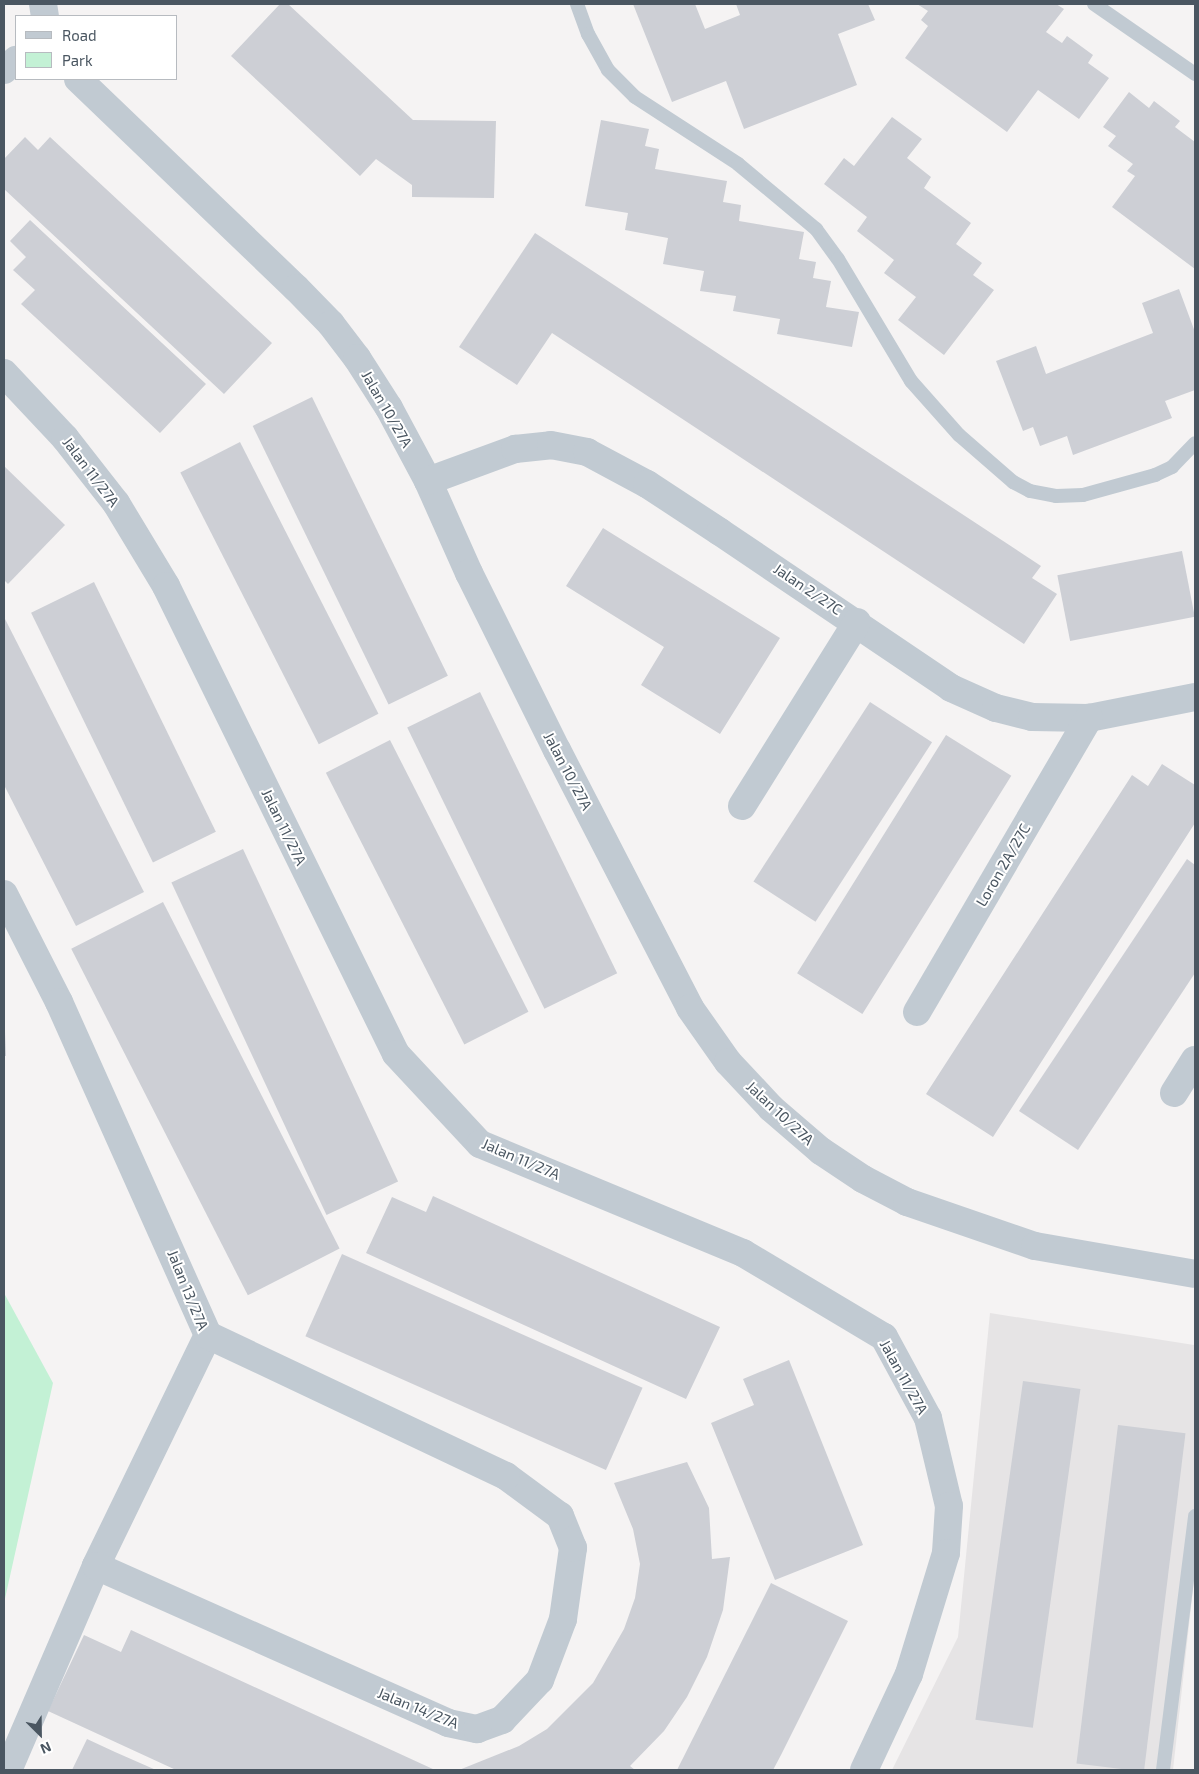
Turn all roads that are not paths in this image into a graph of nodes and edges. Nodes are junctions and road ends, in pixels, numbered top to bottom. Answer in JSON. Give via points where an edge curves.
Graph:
{"nodes":[{"id":1,"x":577,"y":4,"type":"edge"},
{"id":2,"x":1094,"y":4,"type":"edge"},
{"id":3,"x":15,"y":61,"type":"edge"},
{"id":4,"x":4,"y":70,"type":"edge"},
{"id":5,"x":1195,"y":74,"type":"edge"},
{"id":6,"x":79,"y":80,"type":"edge"},
{"id":7,"x":4,"y":372,"type":"edge"},
{"id":8,"x":1195,"y":443,"type":"edge"},
{"id":9,"x":428,"y":481,"type":"junction"},
{"id":10,"x":857,"y":622,"type":"junction"},
{"id":11,"x":1195,"y":697,"type":"edge"},
{"id":12,"x":1089,"y":718,"type":"junction"},
{"id":13,"x":742,"y":806,"type":"dead end"},
{"id":14,"x":4,"y":894,"type":"edge"},
{"id":15,"x":917,"y":1012,"type":"dead end"},
{"id":16,"x":1195,"y":1060,"type":"edge"},
{"id":17,"x":1174,"y":1093,"type":"dead end"},
{"id":18,"x":1195,"y":1274,"type":"edge"},
{"id":19,"x":208,"y":1335,"type":"junction"},
{"id":20,"x":1195,"y":1516,"type":"edge"},
{"id":21,"x":96,"y":1566,"type":"junction"},
{"id":22,"x":8,"y":1770,"type":"edge"},
{"id":23,"x":864,"y":1770,"type":"edge"},
{"id":24,"x":1163,"y":1770,"type":"edge"}],
"edges":[{"from":1,"to":8,"type":"lane","via":[[588,34],[608,70],[635,97],[738,164],[816,230],[838,259],[911,381],[959,435],[1013,482],[1047,495],[1083,494],[1155,475],[1172,467]]},
{"from":2,"to":5,"type":"lane"},
{"from":3,"to":4,"type":"street"},
{"from":6,"to":9,"type":"street","name":"Jalan 10/27A","via":[[331,324],[389,408]]},
{"from":7,"to":23,"type":"street","name":"Jalan 11/27A","via":[[65,438],[110,495],[166,586],[396,1054],[480,1144],[743,1253],[884,1338],[928,1418],[949,1506],[946,1553],[909,1674]]},
{"from":9,"to":10,"type":"street","name":"Jalan 2/27C","via":[[515,448],[551,445],[587,452],[647,484]]},
{"from":9,"to":18,"type":"street","name":"Jalan 10/27A","via":[[530,697],[690,1008],[728,1062],[771,1108],[821,1151],[863,1179],[907,1202],[1035,1246]]},
{"from":10,"to":12,"type":"street","name":"Jalan 2/27C","via":[[951,688],[996,708],[1032,717]]},
{"from":10,"to":13,"type":"street"},
{"from":11,"to":12,"type":"street","name":"Jalan 2/27C"},
{"from":12,"to":15,"type":"street","name":"Loron 2A/27C"},
{"from":14,"to":19,"type":"street","name":"Jalan 13/27A","via":[[59,1002]]},
{"from":16,"to":17,"type":"street"},
{"from":19,"to":21,"type":"street","name":"Jalan 13/27A"},
{"from":19,"to":21,"type":"street","name":"Jalan 14/27A","via":[[506,1476],[560,1516],[573,1548],[563,1619],[540,1680],[502,1720],[477,1729],[448,1723]]},
{"from":20,"to":24,"type":"lane"},
{"from":21,"to":22,"type":"street","name":"Jalan 13/27A"}]}
